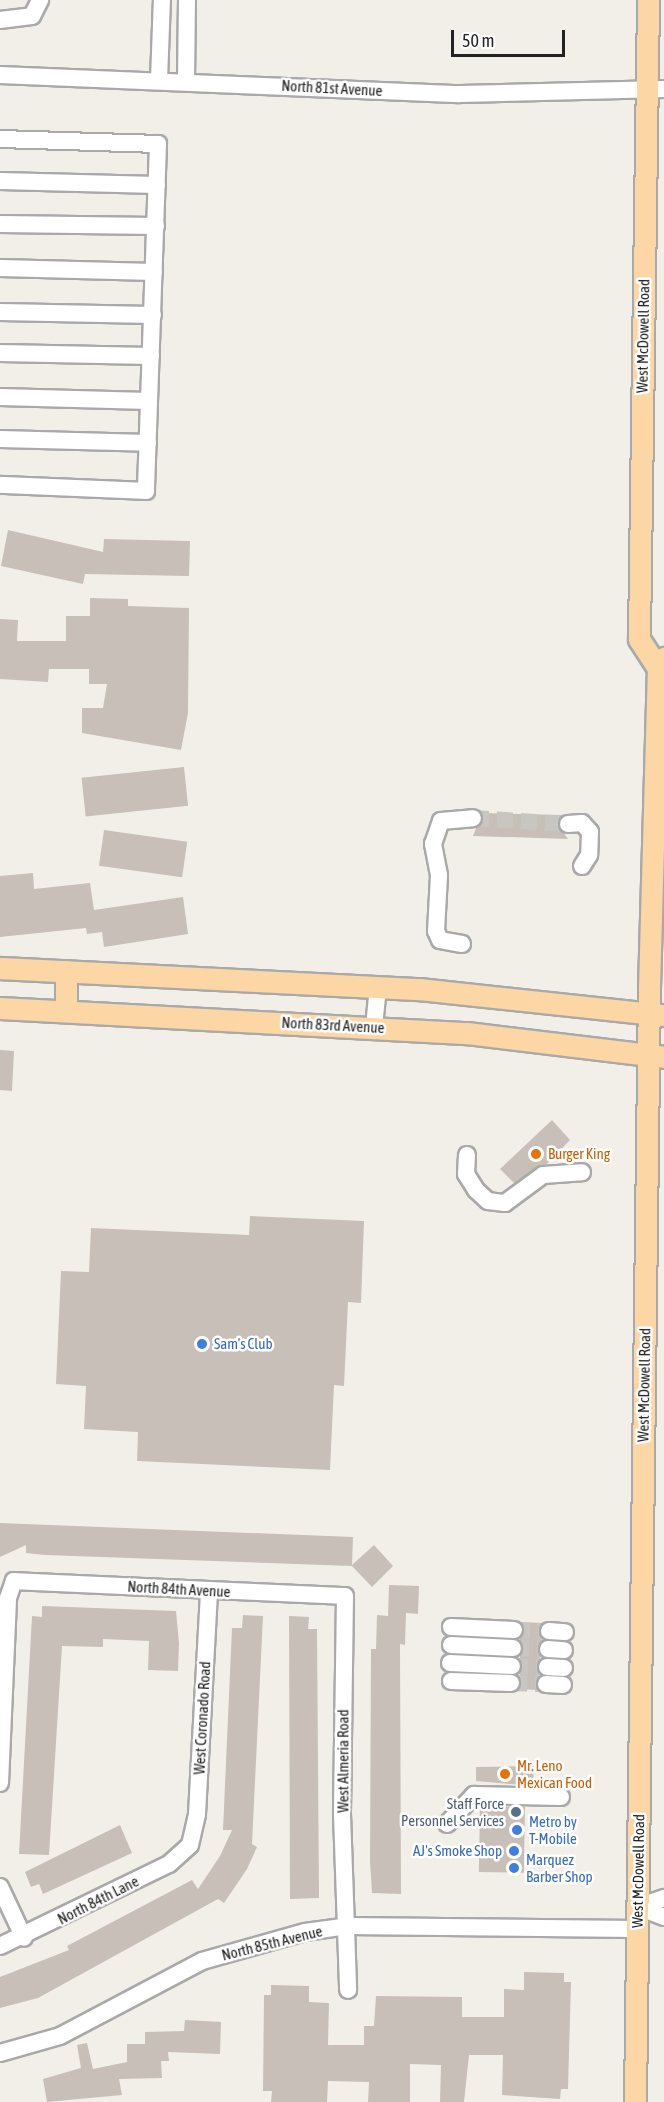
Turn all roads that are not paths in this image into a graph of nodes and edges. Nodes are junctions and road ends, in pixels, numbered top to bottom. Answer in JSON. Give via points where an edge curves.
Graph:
{"nodes":[{"id":1,"x":40,"y":0,"type":"edge"},
{"id":2,"x":162,"y":0,"type":"edge"},
{"id":3,"x":187,"y":0,"type":"edge"},
{"id":4,"x":648,"y":0,"type":"edge"},
{"id":5,"x":0,"y":20,"type":"edge"},
{"id":6,"x":0,"y":75,"type":"edge"},
{"id":7,"x":159,"y":80,"type":"junction"},
{"id":8,"x":186,"y":81,"type":"junction"},
{"id":9,"x":656,"y":89,"type":"edge"},
{"id":10,"x":0,"y":139,"type":"edge"},
{"id":11,"x":0,"y":181,"type":"edge"},
{"id":12,"x":157,"y":184,"type":"junction"},
{"id":13,"x":0,"y":224,"type":"edge"},
{"id":14,"x":156,"y":226,"type":"junction"},
{"id":15,"x":0,"y":268,"type":"edge"},
{"id":16,"x":154,"y":272,"type":"junction"},
{"id":17,"x":0,"y":312,"type":"edge"},
{"id":18,"x":153,"y":315,"type":"junction"},
{"id":19,"x":0,"y":353,"type":"edge"},
{"id":20,"x":151,"y":356,"type":"junction"},
{"id":21,"x":0,"y":397,"type":"edge"},
{"id":22,"x":149,"y":401,"type":"junction"},
{"id":23,"x":0,"y":440,"type":"edge"},
{"id":24,"x":148,"y":443,"type":"junction"},
{"id":25,"x":0,"y":485,"type":"edge"},
{"id":26,"x":661,"y":663,"type":"edge"},
{"id":27,"x":473,"y":819,"type":"tunnel mouth"},
{"id":28,"x":568,"y":824,"type":"tunnel mouth"},
{"id":29,"x":582,"y":866,"type":"dead end"},
{"id":30,"x":462,"y":944,"type":"dead end"},
{"id":31,"x":0,"y":968,"type":"edge"},
{"id":32,"x":66,"y":971,"type":"junction"},
{"id":33,"x":378,"y":986,"type":"junction"},
{"id":34,"x":0,"y":1008,"type":"edge"},
{"id":35,"x":66,"y":1010,"type":"junction"},
{"id":36,"x":656,"y":1014,"type":"edge"},
{"id":37,"x":374,"y":1027,"type":"junction"},
{"id":38,"x":656,"y":1055,"type":"edge"},
{"id":39,"x":467,"y":1155,"type":"dead end"},
{"id":40,"x":582,"y":1172,"type":"dead end"},
{"id":41,"x":209,"y":1590,"type":"junction"},
{"id":42,"x":345,"y":1596,"type":"joint"},
{"id":43,"x":452,"y":1627,"type":"dead end"},
{"id":44,"x":513,"y":1630,"type":"tunnel mouth"},
{"id":45,"x":451,"y":1646,"type":"dead end"},
{"id":46,"x":513,"y":1648,"type":"tunnel mouth"},
{"id":47,"x":450,"y":1663,"type":"dead end"},
{"id":48,"x":451,"y":1681,"type":"dead end"},
{"id":49,"x":0,"y":1783,"type":"edge"},
{"id":50,"x":561,"y":1797,"type":"dead end"},
{"id":51,"x":447,"y":1824,"type":"dead end"},
{"id":52,"x":190,"y":1845,"type":"joint"},
{"id":53,"x":0,"y":1887,"type":"edge"},
{"id":54,"x":664,"y":1898,"type":"edge"},
{"id":55,"x":638,"y":1906,"type":"junction"},
{"id":56,"x":664,"y":1917,"type":"edge"},
{"id":57,"x":348,"y":1926,"type":"junction"},
{"id":58,"x":638,"y":1929,"type":"junction"},
{"id":59,"x":24,"y":1938,"type":"junction"},
{"id":60,"x":0,"y":1946,"type":"edge"},
{"id":61,"x":348,"y":1990,"type":"dead end"},
{"id":62,"x":0,"y":2053,"type":"edge"},
{"id":63,"x":635,"y":2102,"type":"edge"}],
"edges":[{"from":1,"to":5,"type":"street","via":[[32,16]]},
{"from":2,"to":7,"type":"street"},
{"from":3,"to":8,"type":"street"},
{"from":4,"to":9,"type":"main road","name":"West McDowell Road"},
{"from":6,"to":7,"type":"street","name":"North 81st Avenue"},
{"from":7,"to":8,"type":"street","name":"North 81st Avenue"},
{"from":8,"to":9,"type":"street","name":"North 81st Avenue","via":[[460,94]]},
{"from":9,"to":26,"type":"main road","name":"West McDowell Road","via":[[639,639]]},
{"from":10,"to":12,"type":"street","via":[[158,144]]},
{"from":11,"to":12,"type":"street"},
{"from":12,"to":14,"type":"street"},
{"from":13,"to":14,"type":"street"},
{"from":14,"to":16,"type":"street"},
{"from":15,"to":16,"type":"street"},
{"from":16,"to":18,"type":"street"},
{"from":17,"to":18,"type":"street"},
{"from":18,"to":20,"type":"street"},
{"from":19,"to":20,"type":"street"},
{"from":20,"to":22,"type":"street"},
{"from":21,"to":22,"type":"street"},
{"from":22,"to":24,"type":"street"},
{"from":23,"to":24,"type":"street"},
{"from":24,"to":25,"type":"street","via":[[146,491]]},
{"from":26,"to":36,"type":"main road","name":"West McDowell Road"},
{"from":27,"to":30,"type":"street","via":[[441,820],[433,844],[439,875],[436,931],[440,940]]},
{"from":28,"to":29,"type":"street","via":[[582,823],[590,832],[589,855]]},
{"from":31,"to":32,"type":"main road"},
{"from":32,"to":33,"type":"main road"},
{"from":32,"to":35,"type":"main road"},
{"from":33,"to":36,"type":"main road"},
{"from":33,"to":37,"type":"street"},
{"from":34,"to":35,"type":"main road","name":"North 83rd Avenue"},
{"from":35,"to":37,"type":"main road","name":"North 83rd Avenue"},
{"from":36,"to":38,"type":"main road","name":"West McDowell Road"},
{"from":37,"to":38,"type":"main road","name":"North 83rd Avenue"},
{"from":38,"to":55,"type":"main road","name":"West McDowell Road"},
{"from":39,"to":40,"type":"street","via":[[466,1174],[488,1201],[513,1200],[552,1172]]},
{"from":41,"to":42,"type":"street","name":"North 84th Avenue"},
{"from":41,"to":49,"type":"street","name":"North 84th Avenue","via":[[14,1581],[8,1598]]},
{"from":41,"to":52,"type":"street","name":"West Coronado Road","via":[[197,1814]]},
{"from":42,"to":57,"type":"street","name":"West Almeria Road","via":[[342,1814]]},
{"from":43,"to":44,"type":"street"},
{"from":45,"to":46,"type":"street"},
{"from":47,"to":48,"type":"street","via":[[512,1674]]},
{"from":50,"to":51,"type":"street","via":[[474,1795]]},
{"from":52,"to":59,"type":"street","name":"North 84th Lane","via":[[169,1864]]},
{"from":53,"to":59,"type":"street"},
{"from":54,"to":55,"type":"street"},
{"from":55,"to":56,"type":"street"},
{"from":55,"to":58,"type":"main road","name":"West McDowell Road"},
{"from":57,"to":58,"type":"street","name":"North 85th Avenue"},
{"from":57,"to":61,"type":"street","name":"West Almeria Road"},
{"from":57,"to":62,"type":"street","name":"North 85th Avenue","via":[[305,1932],[202,1960],[60,2036]]},
{"from":58,"to":63,"type":"main road","name":"West McDowell Road"},
{"from":59,"to":60,"type":"street","name":"North 84th Lane"}]}
